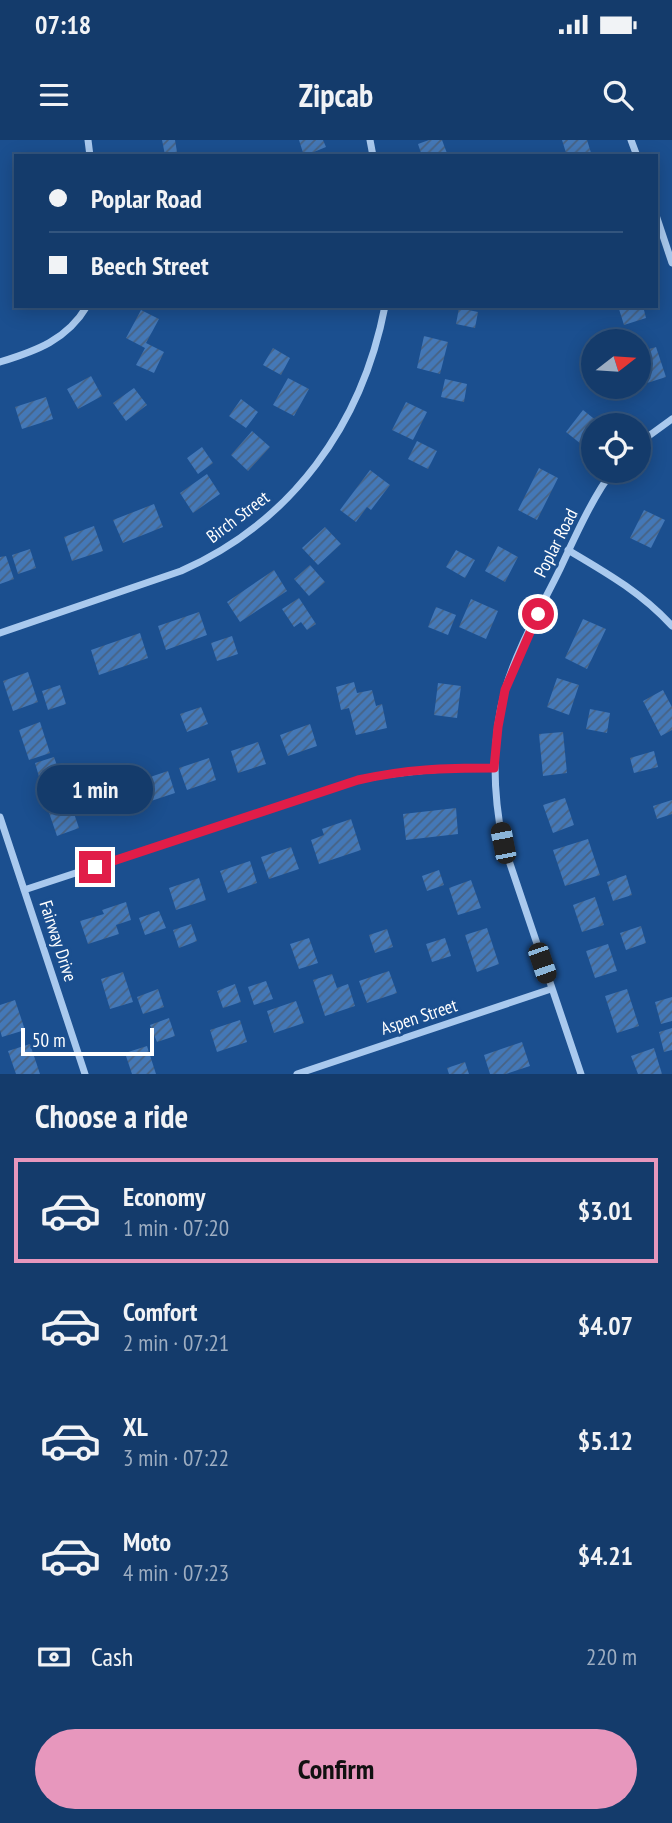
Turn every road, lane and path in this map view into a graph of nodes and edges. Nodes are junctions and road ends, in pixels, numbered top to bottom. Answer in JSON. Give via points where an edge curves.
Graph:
{"nodes":[{"id":1,"x":658,"y":221,"type":"edge"},
{"id":2,"x":672,"y":226,"type":"edge"},
{"id":3,"x":661,"y":229,"type":"junction"},
{"id":4,"x":672,"y":262,"type":"edge"},
{"id":5,"x":86,"y":308,"type":"edge"},
{"id":6,"x":385,"y":308,"type":"edge"},
{"id":7,"x":0,"y":362,"type":"edge"},
{"id":8,"x":672,"y":419,"type":"edge"},
{"id":9,"x":651,"y":434,"type":"edge"},
{"id":10,"x":606,"y":483,"type":"edge"},
{"id":11,"x":568,"y":550,"type":"junction"},
{"id":12,"x":672,"y":626,"type":"edge"},
{"id":13,"x":0,"y":633,"type":"edge"},
{"id":14,"x":494,"y":768,"type":"junction"},
{"id":15,"x":0,"y":817,"type":"edge"},
{"id":16,"x":24,"y":890,"type":"junction"},
{"id":17,"x":551,"y":989,"type":"junction"},
{"id":18,"x":85,"y":1074,"type":"edge"},
{"id":19,"x":297,"y":1074,"type":"edge"},
{"id":20,"x":580,"y":1074,"type":"edge"}],
"edges":[{"from":1,"to":3,"type":"street"},
{"from":2,"to":3,"type":"street"},
{"from":3,"to":4,"type":"street"},
{"from":5,"to":7,"type":"street","via":[[48,345]]},
{"from":6,"to":13,"type":"street","name":"Birch Street","via":[[349,414],[302,483],[265,519],[207,560]]},
{"from":8,"to":9,"type":"street"},
{"from":10,"to":11,"type":"street","name":"Poplar Road"},
{"from":11,"to":12,"type":"street","via":[[629,586]]},
{"from":11,"to":14,"type":"street","name":"Poplar Road","via":[[505,690]]},
{"from":14,"to":16,"type":"street","via":[[398,771],[358,780]]},
{"from":14,"to":17,"type":"street","name":"Poplar Road","via":[[503,843]]},
{"from":15,"to":16,"type":"street","name":"Fairway Drive"},
{"from":16,"to":18,"type":"street","name":"Fairway Drive"},
{"from":17,"to":19,"type":"street","name":"Aspen Street"},
{"from":17,"to":20,"type":"street","name":"Poplar Road"}]}
